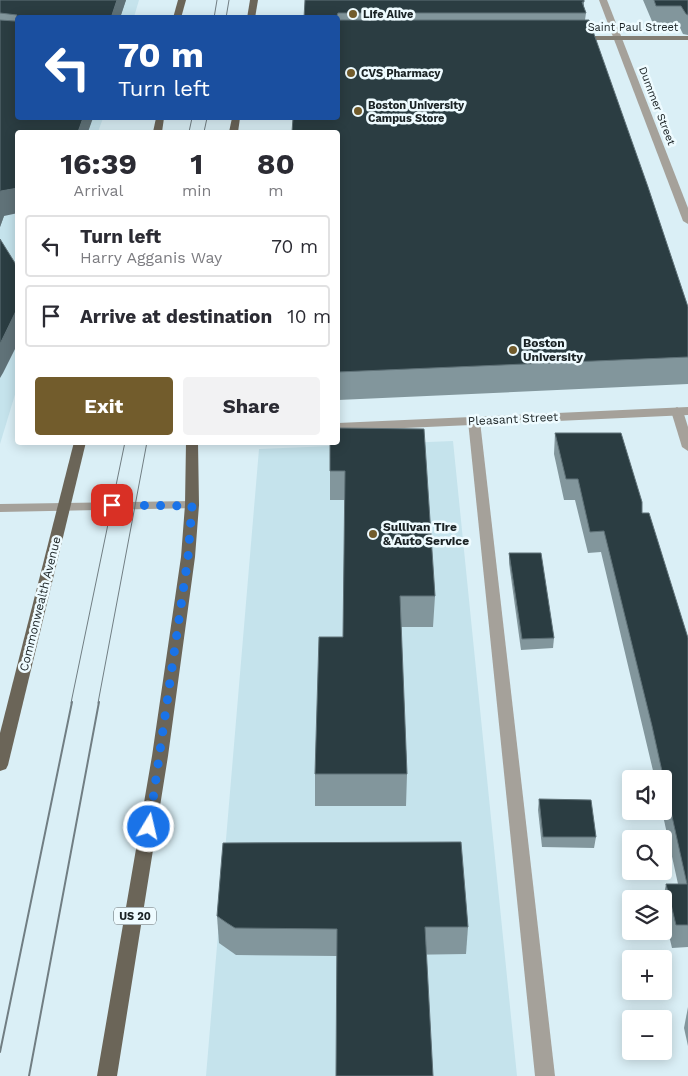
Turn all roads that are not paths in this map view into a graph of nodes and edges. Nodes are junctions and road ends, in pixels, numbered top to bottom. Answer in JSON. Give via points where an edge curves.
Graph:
{"nodes":[{"id":1,"x":182,"y":0,"type":"edge"},
{"id":2,"x":254,"y":0,"type":"edge"},
{"id":3,"x":603,"y":0,"type":"edge"},
{"id":4,"x":178,"y":15,"type":"edge"},
{"id":5,"x":252,"y":15,"type":"edge"},
{"id":6,"x":571,"y":38,"type":"edge"},
{"id":7,"x":619,"y":38,"type":"junction"},
{"id":8,"x":688,"y":38,"type":"edge"},
{"id":9,"x":688,"y":221,"type":"edge"},
{"id":10,"x":683,"y":411,"type":"edge"},
{"id":11,"x":474,"y":420,"type":"junction"},
{"id":12,"x":340,"y":427,"type":"edge"},
{"id":13,"x":79,"y":445,"type":"edge"},
{"id":14,"x":192,"y":445,"type":"edge"},
{"id":15,"x":688,"y":447,"type":"edge"},
{"id":16,"x":65,"y":506,"type":"junction"},
{"id":17,"x":192,"y":506,"type":"junction"},
{"id":18,"x":0,"y":508,"type":"edge"},
{"id":19,"x":0,"y":765,"type":"edge"},
{"id":20,"x":107,"y":1076,"type":"edge"},
{"id":21,"x":545,"y":1076,"type":"edge"}],
"edges":[{"from":1,"to":4,"type":"main road"},
{"from":2,"to":5,"type":"main road"},
{"from":3,"to":7,"type":"street","name":"Dummer Street"},
{"from":6,"to":7,"type":"main road","name":"Saint Paul Street"},
{"from":7,"to":8,"type":"main road","name":"Saint Paul Street"},
{"from":7,"to":9,"type":"street","name":"Dummer Street"},
{"from":10,"to":11,"type":"street","name":"Pleasant Street"},
{"from":10,"to":15,"type":"street"},
{"from":11,"to":12,"type":"street","name":"Pleasant Street"},
{"from":11,"to":21,"type":"street"},
{"from":13,"to":16,"type":"main road","name":"Commonwealth Avenue"},
{"from":14,"to":17,"type":"main road","number":"US 20"},
{"from":16,"to":17,"type":"street"},
{"from":16,"to":18,"type":"street"},
{"from":16,"to":19,"type":"main road","name":"Commonwealth Avenue"},
{"from":17,"to":20,"type":"main road","number":"US 20","via":[[188,557],[160,756]]}]}
